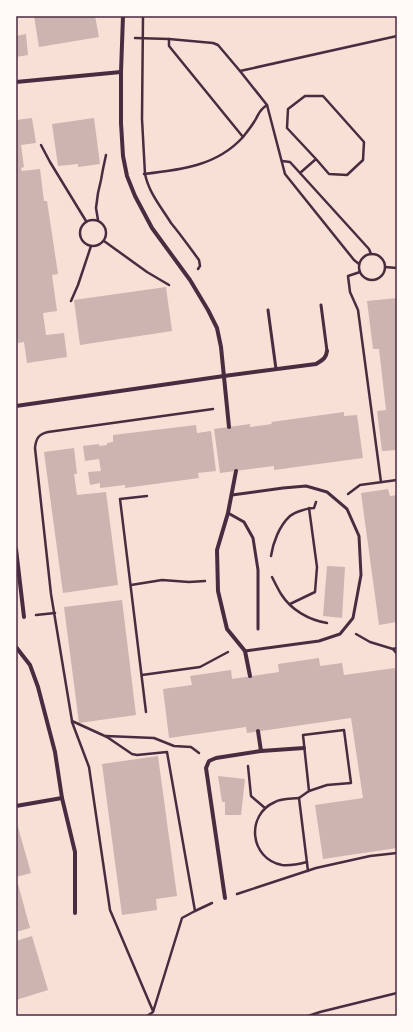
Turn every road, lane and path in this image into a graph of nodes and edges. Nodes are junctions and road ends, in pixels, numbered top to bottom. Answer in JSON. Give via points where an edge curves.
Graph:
{"nodes":[{"id":1,"x":123,"y":16,"type":"edge"},
{"id":2,"x":143,"y":16,"type":"edge"},
{"id":3,"x":397,"y":36,"type":"edge"},
{"id":4,"x":123,"y":38,"type":"junction"},
{"id":5,"x":143,"y":38,"type":"junction"},
{"id":6,"x":169,"y":39,"type":"junction"},
{"id":7,"x":240,"y":71,"type":"junction"},
{"id":8,"x":121,"y":72,"type":"junction"},
{"id":9,"x":16,"y":82,"type":"edge"},
{"id":10,"x":267,"y":105,"type":"junction"},
{"id":11,"x":243,"y":137,"type":"junction"},
{"id":12,"x":41,"y":145,"type":"dead end"},
{"id":13,"x":106,"y":155,"type":"dead end"},
{"id":14,"x":316,"y":159,"type":"junction"},
{"id":15,"x":282,"y":161,"type":"junction"},
{"id":16,"x":300,"y":173,"type":"junction"},
{"id":17,"x":145,"y":174,"type":"junction"},
{"id":18,"x":127,"y":176,"type":"junction"},
{"id":19,"x":98,"y":220,"type":"junction"},
{"id":20,"x":86,"y":221,"type":"junction"},
{"id":21,"x":104,"y":240,"type":"junction"},
{"id":22,"x":91,"y":246,"type":"junction"},
{"id":23,"x":371,"y":254,"type":"junction"},
{"id":24,"x":359,"y":264,"type":"junction"},
{"id":25,"x":385,"y":267,"type":"junction"},
{"id":26,"x":397,"y":268,"type":"edge"},
{"id":27,"x":360,"y":272,"type":"junction"},
{"id":28,"x":190,"y":280,"type":"junction"},
{"id":29,"x":169,"y":285,"type":"dead end"},
{"id":30,"x":71,"y":300,"type":"dead end"},
{"id":31,"x":321,"y":305,"type":"dead end"},
{"id":32,"x":268,"y":310,"type":"dead end"},
{"id":33,"x":327,"y":351,"type":"joint"},
{"id":34,"x":276,"y":369,"type":"junction"},
{"id":35,"x":224,"y":376,"type":"junction"},
{"id":36,"x":16,"y":406,"type":"edge"},
{"id":37,"x":215,"y":416,"type":"dead end"},
{"id":38,"x":229,"y":427,"type":"dead end"},
{"id":39,"x":236,"y":471,"type":"dead end"},
{"id":40,"x":397,"y":480,"type":"edge"},
{"id":41,"x":381,"y":482,"type":"junction"},
{"id":42,"x":321,"y":490,"type":"junction"},
{"id":43,"x":232,"y":495,"type":"junction"},
{"id":44,"x":147,"y":496,"type":"dead end"},
{"id":45,"x":338,"y":502,"type":"junction"},
{"id":46,"x":309,"y":508,"type":"junction"},
{"id":47,"x":228,"y":513,"type":"junction"},
{"id":48,"x":16,"y":549,"type":"edge"},
{"id":49,"x":271,"y":561,"type":"dead end"},
{"id":50,"x":271,"y":575,"type":"dead end"},
{"id":51,"x":218,"y":580,"type":"junction"},
{"id":52,"x":130,"y":585,"type":"junction"},
{"id":53,"x":290,"y":604,"type":"junction"},
{"id":54,"x":24,"y":617,"type":"dead end"},
{"id":55,"x":345,"y":627,"type":"junction"},
{"id":56,"x":258,"y":629,"type":"dead end"},
{"id":57,"x":241,"y":646,"type":"junction"},
{"id":58,"x":16,"y":648,"type":"edge"},
{"id":59,"x":397,"y":648,"type":"edge"},
{"id":60,"x":393,"y":649,"type":"junction"},
{"id":61,"x":245,"y":651,"type":"junction"},
{"id":62,"x":397,"y":654,"type":"edge"},
{"id":63,"x":142,"y":675,"type":"junction"},
{"id":64,"x":250,"y":676,"type":"dead end"},
{"id":65,"x":146,"y":712,"type":"dead end"},
{"id":66,"x":72,"y":721,"type":"junction"},
{"id":67,"x":258,"y":731,"type":"dead end"},
{"id":68,"x":106,"y":736,"type":"junction"},
{"id":69,"x":304,"y":748,"type":"junction"},
{"id":70,"x":261,"y":751,"type":"junction"},
{"id":71,"x":247,"y":753,"type":"junction"},
{"id":72,"x":209,"y":761,"type":"junction"},
{"id":73,"x":310,"y":791,"type":"junction"},
{"id":74,"x":62,"y":798,"type":"junction"},
{"id":75,"x":300,"y":798,"type":"junction"},
{"id":76,"x":16,"y":806,"type":"edge"},
{"id":77,"x":266,"y":808,"type":"junction"},
{"id":78,"x":397,"y":853,"type":"edge"},
{"id":79,"x":307,"y":862,"type":"junction"},
{"id":80,"x":308,"y":871,"type":"junction"},
{"id":81,"x":225,"y":898,"type":"junction"},
{"id":82,"x":195,"y":911,"type":"junction"},
{"id":83,"x":75,"y":913,"type":"dead end"},
{"id":84,"x":397,"y":992,"type":"edge"},
{"id":85,"x":153,"y":1012,"type":"junction"},
{"id":86,"x":147,"y":1016,"type":"edge"},
{"id":87,"x":308,"y":1016,"type":"edge"}],
"edges":[{"from":1,"to":4,"type":"street"},
{"from":2,"to":5,"type":"path"},
{"from":3,"to":7,"type":"path"},
{"from":4,"to":5,"type":"path"},
{"from":4,"to":8,"type":"street"},
{"from":5,"to":6,"type":"path"},
{"from":5,"to":17,"type":"path","via":[[142,119]]},
{"from":6,"to":7,"type":"path","via":[[213,42]]},
{"from":6,"to":11,"type":"path","via":[[169,46]]},
{"from":7,"to":10,"type":"path"},
{"from":8,"to":9,"type":"street"},
{"from":8,"to":18,"type":"street","via":[[123,156]]},
{"from":10,"to":11,"type":"path"},
{"from":10,"to":15,"type":"path"},
{"from":11,"to":17,"type":"path","via":[[214,159],[193,167]]},
{"from":12,"to":20,"type":"path"},
{"from":13,"to":19,"type":"path","via":[[96,208]]},
{"from":14,"to":14,"type":"path","via":[[287,128],[288,109],[305,96],[323,96],[364,142],[363,160],[347,175],[329,174]]},
{"from":14,"to":16,"type":"path"},
{"from":15,"to":16,"type":"path","via":[[290,162]]},
{"from":15,"to":24,"type":"path","via":[[285,174]]},
{"from":16,"to":23,"type":"path"},
{"from":17,"to":18,"type":"path"},
{"from":17,"to":28,"type":"path","via":[[150,191],[199,260],[200,266]]},
{"from":18,"to":28,"type":"street","via":[[134,196],[152,228]]},
{"from":19,"to":20,"type":"path"},
{"from":19,"to":21,"type":"path","via":[[106,230]]},
{"from":20,"to":22,"type":"path","via":[[79,234],[83,242]]},
{"from":21,"to":22,"type":"path","via":[[96,246]]},
{"from":21,"to":29,"type":"path"},
{"from":22,"to":30,"type":"path"},
{"from":23,"to":24,"type":"path","via":[[363,257]]},
{"from":23,"to":25,"type":"path","via":[[379,256]]},
{"from":24,"to":27,"type":"path"},
{"from":25,"to":26,"type":"path"},
{"from":25,"to":27,"type":"path","via":[[382,275],[374,280],[365,278]]},
{"from":27,"to":41,"type":"path","via":[[348,276],[350,292],[358,310]]},
{"from":28,"to":35,"type":"street","via":[[217,328]]},
{"from":31,"to":33,"type":"lane"},
{"from":32,"to":34,"type":"lane"},
{"from":33,"to":34,"type":"street","via":[[322,361],[316,364]]},
{"from":34,"to":35,"type":"street"},
{"from":35,"to":36,"type":"street"},
{"from":35,"to":38,"type":"street"},
{"from":37,"to":66,"type":"path","via":[[213,409],[110,423],[48,432],[42,434],[35,442],[51,594]]},
{"from":39,"to":43,"type":"street"},
{"from":40,"to":41,"type":"path"},
{"from":41,"to":45,"type":"path","via":[[360,485]]},
{"from":42,"to":43,"type":"lane","via":[[306,486]]},
{"from":42,"to":45,"type":"lane"},
{"from":42,"to":46,"type":"path","via":[[314,508]]},
{"from":43,"to":47,"type":"street"},
{"from":44,"to":52,"type":"path","via":[[120,499]]},
{"from":45,"to":55,"type":"lane","via":[[347,509],[359,536],[361,575],[353,618]]},
{"from":46,"to":49,"type":"path","via":[[290,516],[278,531]]},
{"from":46,"to":53,"type":"path","via":[[317,567],[315,592]]},
{"from":47,"to":51,"type":"street","via":[[217,550]]},
{"from":47,"to":56,"type":"lane","via":[[244,522],[253,538],[258,570]]},
{"from":48,"to":54,"type":"street"},
{"from":50,"to":53,"type":"path"},
{"from":51,"to":52,"type":"path","via":[[162,580]]},
{"from":51,"to":57,"type":"street","via":[[227,629]]},
{"from":52,"to":63,"type":"path"},
{"from":53,"to":55,"type":"path","via":[[295,610],[316,621]]},
{"from":55,"to":60,"type":"path","via":[[370,642]]},
{"from":55,"to":61,"type":"lane","via":[[340,634],[319,641]]},
{"from":57,"to":61,"type":"street"},
{"from":57,"to":63,"type":"path","via":[[200,667]]},
{"from":58,"to":74,"type":"street","via":[[30,666],[38,687],[55,752]]},
{"from":59,"to":60,"type":"path"},
{"from":60,"to":62,"type":"path"},
{"from":61,"to":64,"type":"street"},
{"from":63,"to":65,"type":"path"},
{"from":66,"to":68,"type":"path"},
{"from":66,"to":85,"type":"path","via":[[89,767],[110,910]]},
{"from":67,"to":70,"type":"street"},
{"from":68,"to":72,"type":"path","via":[[154,738],[174,746],[191,747]]},
{"from":68,"to":82,"type":"path","via":[[132,754],[167,752]]},
{"from":69,"to":70,"type":"street"},
{"from":69,"to":73,"type":"path"},
{"from":69,"to":73,"type":"path","via":[[303,735],[344,730],[351,783],[327,785]]},
{"from":70,"to":71,"type":"street"},
{"from":71,"to":72,"type":"street"},
{"from":71,"to":77,"type":"path","via":[[251,796]]},
{"from":72,"to":81,"type":"street","via":[[206,768]]},
{"from":73,"to":75,"type":"path"},
{"from":74,"to":76,"type":"street"},
{"from":74,"to":83,"type":"street","via":[[75,852]]},
{"from":75,"to":77,"type":"path","via":[[283,799]]},
{"from":75,"to":79,"type":"path"},
{"from":77,"to":79,"type":"path","via":[[256,823],[255,833],[256,841],[266,857],[283,865]]},
{"from":78,"to":80,"type":"path","via":[[370,856]]},
{"from":79,"to":80,"type":"path"},
{"from":80,"to":81,"type":"path"},
{"from":81,"to":82,"type":"path"},
{"from":82,"to":85,"type":"path","via":[[182,918]]},
{"from":84,"to":87,"type":"path"},
{"from":85,"to":86,"type":"path"}]}
